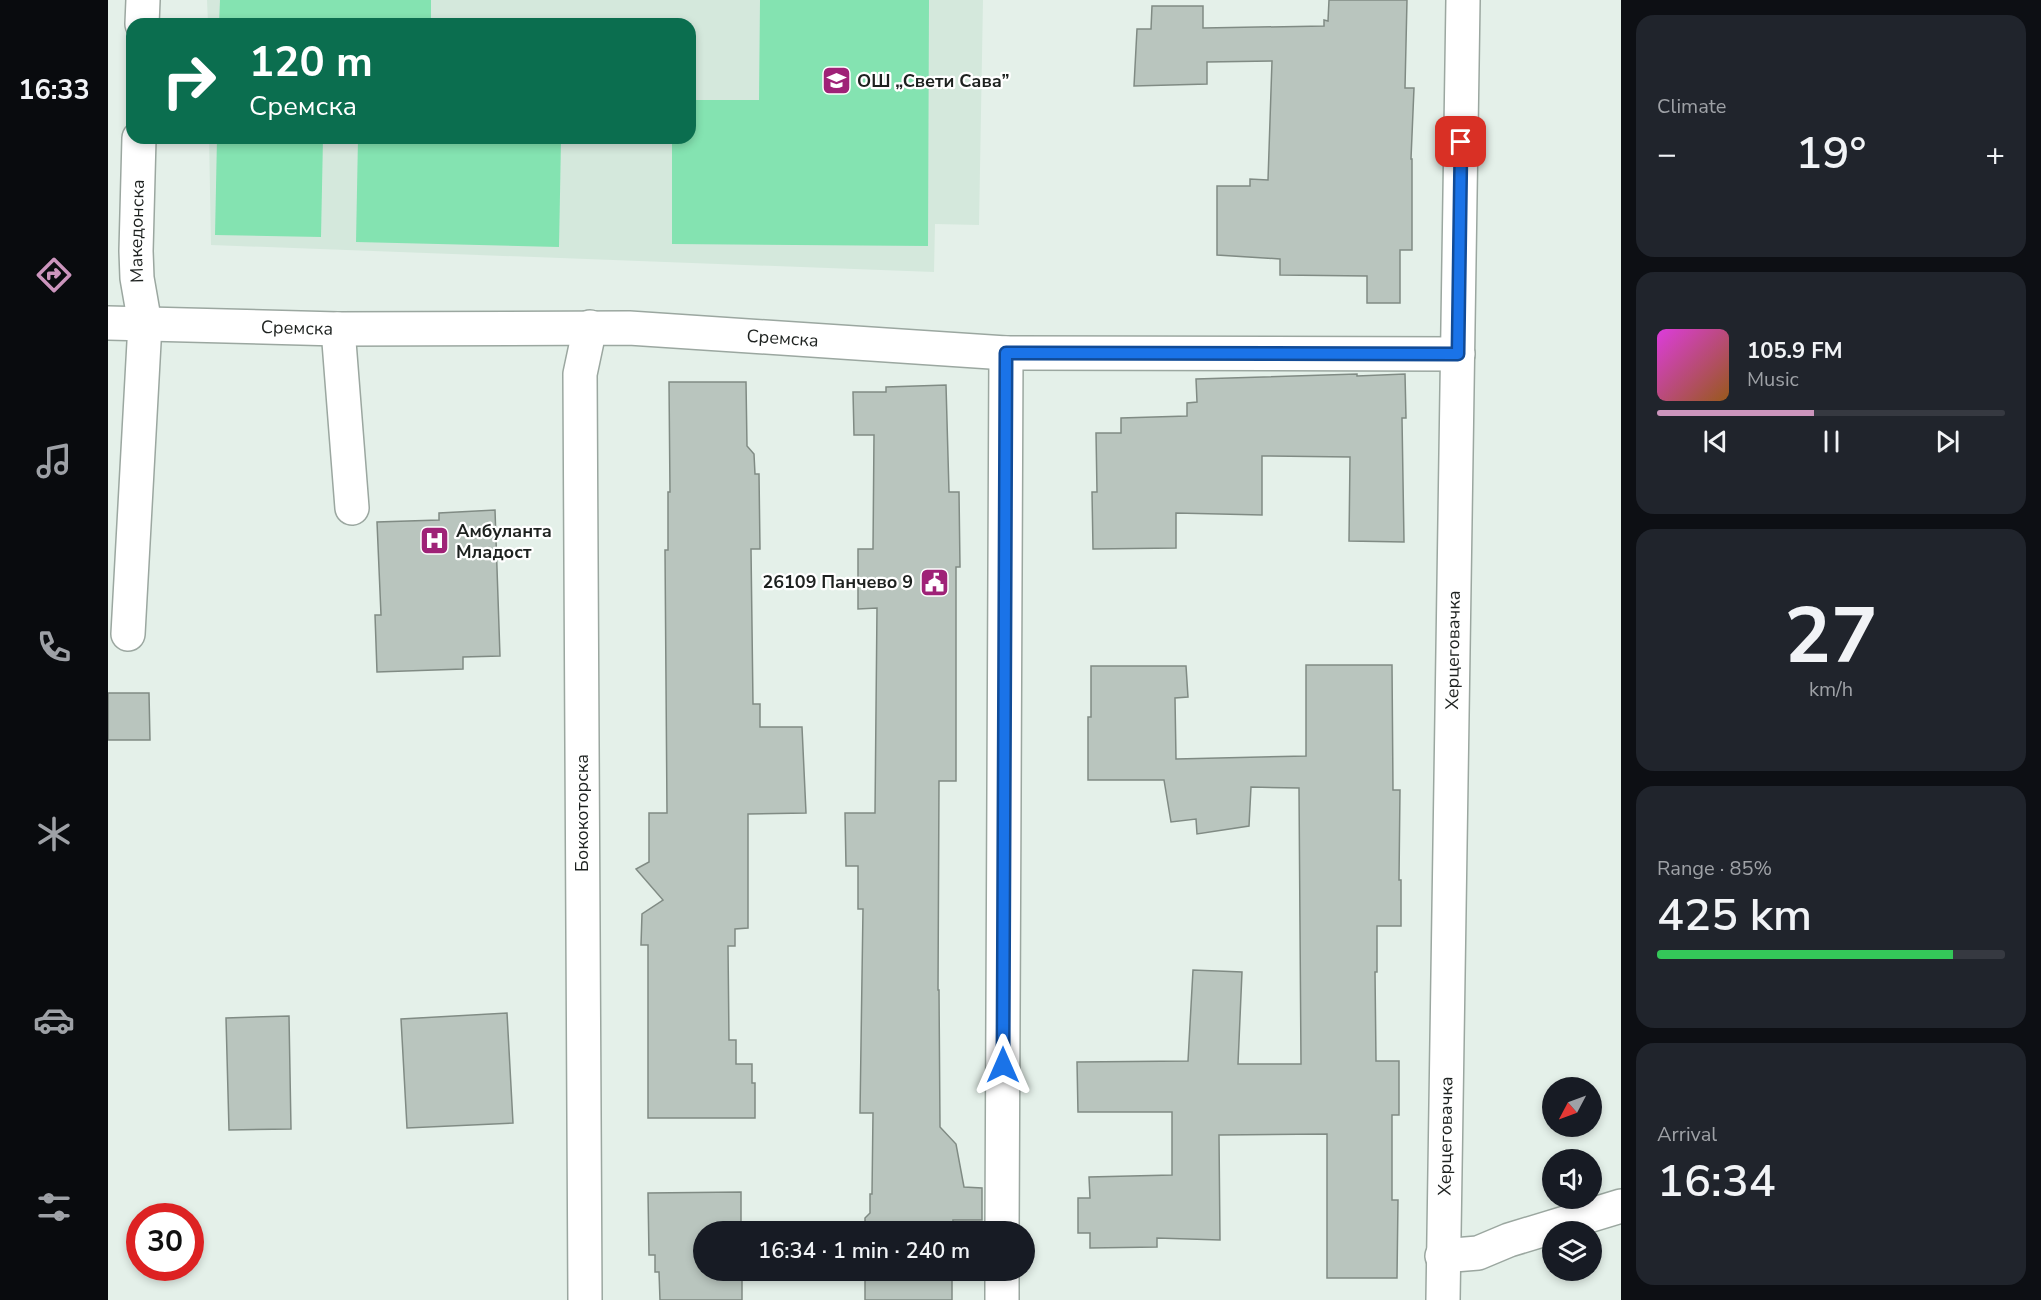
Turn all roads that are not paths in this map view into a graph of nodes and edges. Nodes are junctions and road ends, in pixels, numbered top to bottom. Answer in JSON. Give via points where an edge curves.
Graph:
{"nodes":[{"id":1,"x":143,"y":0,"type":"edge"},
{"id":2,"x":1462,"y":0,"type":"edge"},
{"id":3,"x":142,"y":18,"type":"edge"},
{"id":4,"x":139,"y":144,"type":"edge"},
{"id":5,"x":108,"y":323,"type":"edge"},
{"id":6,"x":145,"y":324,"type":"junction"},
{"id":7,"x":590,"y":327,"type":"junction"},
{"id":8,"x":338,"y":328,"type":"junction"},
{"id":9,"x":1006,"y":353,"type":"junction"},
{"id":10,"x":1458,"y":354,"type":"junction"},
{"id":11,"x":352,"y":508,"type":"dead end"},
{"id":12,"x":128,"y":634,"type":"dead end"},
{"id":13,"x":1621,"y":1206,"type":"edge"},
{"id":14,"x":1002,"y":1221,"type":"edge"},
{"id":15,"x":1442,"y":1256,"type":"junction"},
{"id":16,"x":1002,"y":1281,"type":"edge"},
{"id":17,"x":585,"y":1300,"type":"edge"},
{"id":18,"x":1002,"y":1300,"type":"edge"},
{"id":19,"x":1443,"y":1300,"type":"edge"}],
"edges":[{"from":1,"to":3,"type":"street"},
{"from":2,"to":10,"type":"street","name":"Херцеговачка"},
{"from":4,"to":6,"type":"street","name":"Македонска","via":[[136,251]]},
{"from":5,"to":6,"type":"street","name":"Сремска"},
{"from":6,"to":8,"type":"street","name":"Сремска"},
{"from":6,"to":12,"type":"street","name":"Македонска"},
{"from":7,"to":8,"type":"street","name":"Сремска"},
{"from":7,"to":9,"type":"street","name":"Сремска"},
{"from":7,"to":17,"type":"street","name":"Бококоторска","via":[[580,374]]},
{"from":8,"to":11,"type":"street"},
{"from":9,"to":10,"type":"street","name":"Сремска"},
{"from":9,"to":14,"type":"street"},
{"from":10,"to":15,"type":"street","name":"Херцеговачка"},
{"from":13,"to":15,"type":"street","via":[[1478,1253]]},
{"from":15,"to":19,"type":"street","name":"Херцеговачка"},
{"from":16,"to":18,"type":"street"}]}
